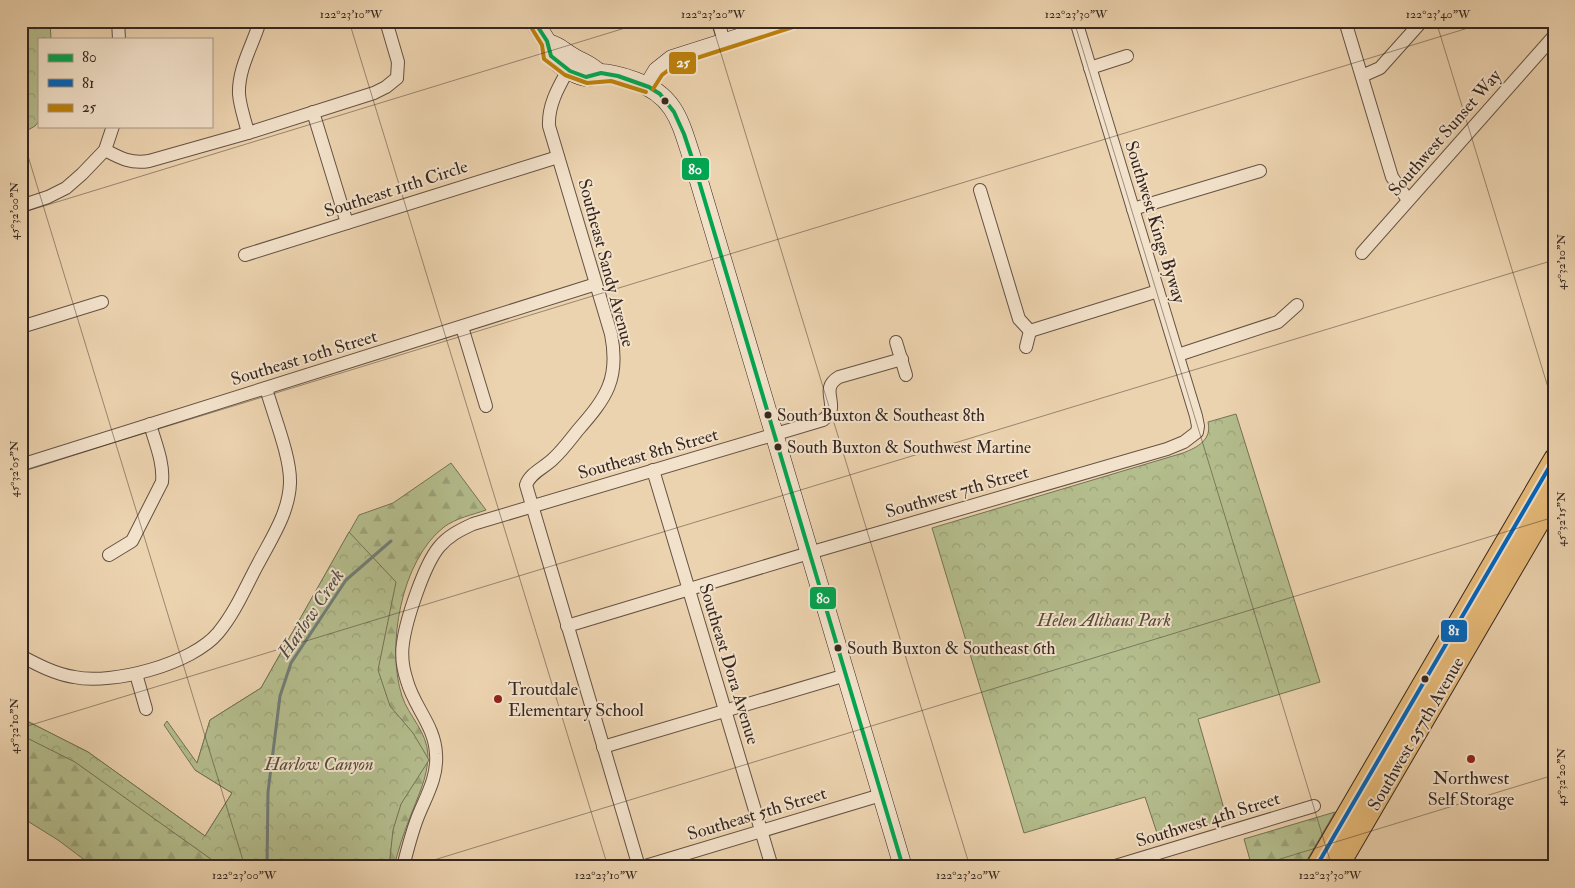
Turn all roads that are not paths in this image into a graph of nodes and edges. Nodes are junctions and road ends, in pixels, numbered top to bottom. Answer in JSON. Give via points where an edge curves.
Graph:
{"nodes":[{"id":1,"x":118,"y":21,"type":"edge"},
{"id":2,"x":260,"y":21,"type":"edge"},
{"id":3,"x":386,"y":21,"type":"edge"},
{"id":4,"x":534,"y":21,"type":"edge"},
{"id":5,"x":718,"y":21,"type":"edge"},
{"id":6,"x":791,"y":21,"type":"edge"},
{"id":7,"x":1076,"y":21,"type":"edge"},
{"id":8,"x":1345,"y":21,"type":"edge"},
{"id":9,"x":1422,"y":21,"type":"edge"},
{"id":10,"x":1554,"y":36,"type":"edge"},
{"id":11,"x":119,"y":38,"type":"edge"},
{"id":12,"x":724,"y":42,"type":"junction"},
{"id":13,"x":548,"y":44,"type":"junction"},
{"id":14,"x":1127,"y":56,"type":"dead end"},
{"id":15,"x":1090,"y":68,"type":"junction"},
{"id":16,"x":568,"y":70,"type":"junction"},
{"id":17,"x":599,"y":73,"type":"junction"},
{"id":18,"x":1362,"y":76,"type":"junction"},
{"id":19,"x":648,"y":86,"type":"junction"},
{"id":20,"x":313,"y":112,"type":"junction"},
{"id":21,"x":112,"y":128,"type":"edge"},
{"id":22,"x":248,"y":133,"type":"junction"},
{"id":23,"x":105,"y":150,"type":"junction"},
{"id":24,"x":558,"y":156,"type":"junction"},
{"id":25,"x":1260,"y":171,"type":"dead end"},
{"id":26,"x":980,"y":190,"type":"dead end"},
{"id":27,"x":1408,"y":200,"type":"junction"},
{"id":28,"x":21,"y":206,"type":"edge"},
{"id":29,"x":1133,"y":209,"type":"junction"},
{"id":30,"x":347,"y":223,"type":"junction"},
{"id":31,"x":1362,"y":253,"type":"dead end"},
{"id":32,"x":245,"y":256,"type":"dead end"},
{"id":33,"x":596,"y":284,"type":"junction"},
{"id":34,"x":1158,"y":291,"type":"junction"},
{"id":35,"x":102,"y":302,"type":"dead end"},
{"id":36,"x":1297,"y":305,"type":"dead end"},
{"id":37,"x":21,"y":327,"type":"edge"},
{"id":38,"x":462,"y":327,"type":"junction"},
{"id":39,"x":1030,"y":331,"type":"junction"},
{"id":40,"x":896,"y":342,"type":"dead end"},
{"id":41,"x":1026,"y":347,"type":"dead end"},
{"id":42,"x":1178,"y":355,"type":"junction"},
{"id":43,"x":902,"y":359,"type":"junction"},
{"id":44,"x":906,"y":375,"type":"dead end"},
{"id":45,"x":266,"y":388,"type":"junction"},
{"id":46,"x":486,"y":406,"type":"dead end"},
{"id":47,"x":150,"y":424,"type":"junction"},
{"id":48,"x":1197,"y":432,"type":"joint"},
{"id":49,"x":774,"y":435,"type":"junction"},
{"id":50,"x":1554,"y":459,"type":"edge"},
{"id":51,"x":21,"y":465,"type":"edge"},
{"id":52,"x":653,"y":470,"type":"junction"},
{"id":53,"x":1554,"y":497,"type":"edge"},
{"id":54,"x":531,"y":507,"type":"junction"},
{"id":55,"x":809,"y":553,"type":"junction"},
{"id":56,"x":110,"y":555,"type":"dead end"},
{"id":57,"x":688,"y":590,"type":"junction"},
{"id":58,"x":567,"y":626,"type":"junction"},
{"id":59,"x":21,"y":656,"type":"edge"},
{"id":60,"x":136,"y":674,"type":"junction"},
{"id":61,"x":846,"y":675,"type":"junction"},
{"id":62,"x":146,"y":709,"type":"dead end"},
{"id":63,"x":724,"y":711,"type":"junction"},
{"id":64,"x":603,"y":747,"type":"junction"},
{"id":65,"x":882,"y":795,"type":"junction"},
{"id":66,"x":1314,"y":806,"type":"dead end"},
{"id":67,"x":762,"y":832,"type":"junction"},
{"id":68,"x":403,"y":867,"type":"edge"},
{"id":69,"x":641,"y":867,"type":"edge"},
{"id":70,"x":772,"y":867,"type":"edge"},
{"id":71,"x":903,"y":867,"type":"edge"},
{"id":72,"x":1112,"y":867,"type":"edge"},
{"id":73,"x":1316,"y":867,"type":"edge"},
{"id":74,"x":1338,"y":867,"type":"edge"}],
"edges":[{"from":1,"to":11,"type":"street"},
{"from":2,"to":22,"type":"street","via":[[240,80],[241,107]]},
{"from":3,"to":20,"type":"street","via":[[402,78],[374,93]]},
{"from":4,"to":13,"type":"main road"},
{"from":5,"to":12,"type":"street"},
{"from":6,"to":12,"type":"main road"},
{"from":7,"to":15,"type":"street","name":"Southwest Kings Byway"},
{"from":8,"to":18,"type":"street"},
{"from":9,"to":18,"type":"street","via":[[1380,68]]},
{"from":10,"to":27,"type":"street","name":"Southwest Sunset Way"},
{"from":12,"to":19,"type":"main road","via":[[672,59]]},
{"from":13,"to":16,"type":"main road","via":[[549,55]]},
{"from":13,"to":17,"type":"main road","via":[[560,47]]},
{"from":14,"to":15,"type":"street"},
{"from":15,"to":29,"type":"street","name":"Southwest Kings Byway"},
{"from":16,"to":17,"type":"main road","via":[[589,77]]},
{"from":16,"to":24,"type":"street","name":"Southeast Sandy Avenue","via":[[555,94],[549,115]]},
{"from":17,"to":19,"type":"main road"},
{"from":18,"to":27,"type":"street","via":[[1392,177]]},
{"from":19,"to":49,"type":"main road","via":[[672,108],[684,132]]},
{"from":20,"to":22,"type":"street"},
{"from":20,"to":30,"type":"street"},
{"from":21,"to":23,"type":"street"},
{"from":22,"to":23,"type":"street","via":[[139,163],[126,161]]},
{"from":23,"to":28,"type":"street","via":[[66,188]]},
{"from":24,"to":30,"type":"street","name":"Southeast 11th Circle"},
{"from":24,"to":33,"type":"street","name":"Southeast Sandy Avenue"},
{"from":25,"to":29,"type":"street"},
{"from":26,"to":39,"type":"street","via":[[1019,319]]},
{"from":27,"to":31,"type":"street","name":"Southwest Sunset Way"},
{"from":29,"to":34,"type":"street","name":"Southwest Kings Byway"},
{"from":30,"to":32,"type":"street","name":"Southeast 11th Circle"},
{"from":33,"to":38,"type":"street","name":"Southeast 10th Street"},
{"from":33,"to":54,"type":"street","name":"Southeast Sandy Avenue","via":[[614,350],[612,380],[599,407],[555,457],[528,480],[526,490]]},
{"from":34,"to":39,"type":"street"},
{"from":34,"to":42,"type":"street","name":"Southwest Kings Byway"},
{"from":35,"to":37,"type":"street"},
{"from":36,"to":42,"type":"street","via":[[1278,322]]},
{"from":38,"to":45,"type":"street","name":"Southeast 10th Street"},
{"from":38,"to":46,"type":"street"},
{"from":39,"to":41,"type":"street"},
{"from":40,"to":43,"type":"street"},
{"from":42,"to":48,"type":"street","name":"Southwest Kings Byway"},
{"from":43,"to":44,"type":"street"},
{"from":43,"to":49,"type":"street","name":"Southeast 8th Street","via":[[839,378],[830,385],[832,408],[828,417]]},
{"from":45,"to":47,"type":"street","name":"Southeast 10th Street"},
{"from":45,"to":60,"type":"street","via":[[290,473],[287,502],[279,525],[229,618],[209,643],[176,661]]},
{"from":47,"to":51,"type":"street","name":"Southeast 10th Street"},
{"from":47,"to":56,"type":"street","via":[[163,472],[162,482],[132,540]]},
{"from":48,"to":55,"type":"street","name":"Southwest 7th Street","via":[[1167,449]]},
{"from":49,"to":52,"type":"street","name":"Southeast 8th Street"},
{"from":49,"to":55,"type":"main road"},
{"from":50,"to":73,"type":"main road","name":"Southwest 257th Avenue"},
{"from":52,"to":54,"type":"street","name":"Southeast 8th Street"},
{"from":52,"to":57,"type":"street","name":"Southeast Dora Avenue"},
{"from":53,"to":74,"type":"main road","name":"Southwest 257th Avenue"},
{"from":54,"to":58,"type":"street"},
{"from":54,"to":68,"type":"street","via":[[473,524],[454,534],[439,546],[422,578],[405,632],[402,654],[410,690],[432,732],[436,766]]},
{"from":55,"to":57,"type":"street","name":"Southwest 7th Street"},
{"from":55,"to":61,"type":"main road"},
{"from":57,"to":58,"type":"street","name":"Southwest 7th Street"},
{"from":57,"to":63,"type":"street","name":"Southeast Dora Avenue"},
{"from":58,"to":64,"type":"street"},
{"from":59,"to":60,"type":"street","via":[[56,673],[75,678],[115,678]]},
{"from":60,"to":62,"type":"street"},
{"from":61,"to":63,"type":"street"},
{"from":61,"to":65,"type":"main road"},
{"from":63,"to":64,"type":"street"},
{"from":63,"to":67,"type":"street","name":"Southeast Dora Avenue"},
{"from":64,"to":69,"type":"street"},
{"from":65,"to":67,"type":"street","name":"Southeast 5th Street"},
{"from":65,"to":71,"type":"main road"},
{"from":66,"to":72,"type":"street","name":"Southwest 4th Street"},
{"from":67,"to":69,"type":"street","name":"Southeast 5th Street"},
{"from":67,"to":70,"type":"street","name":"Southeast Dora Avenue"}]}
